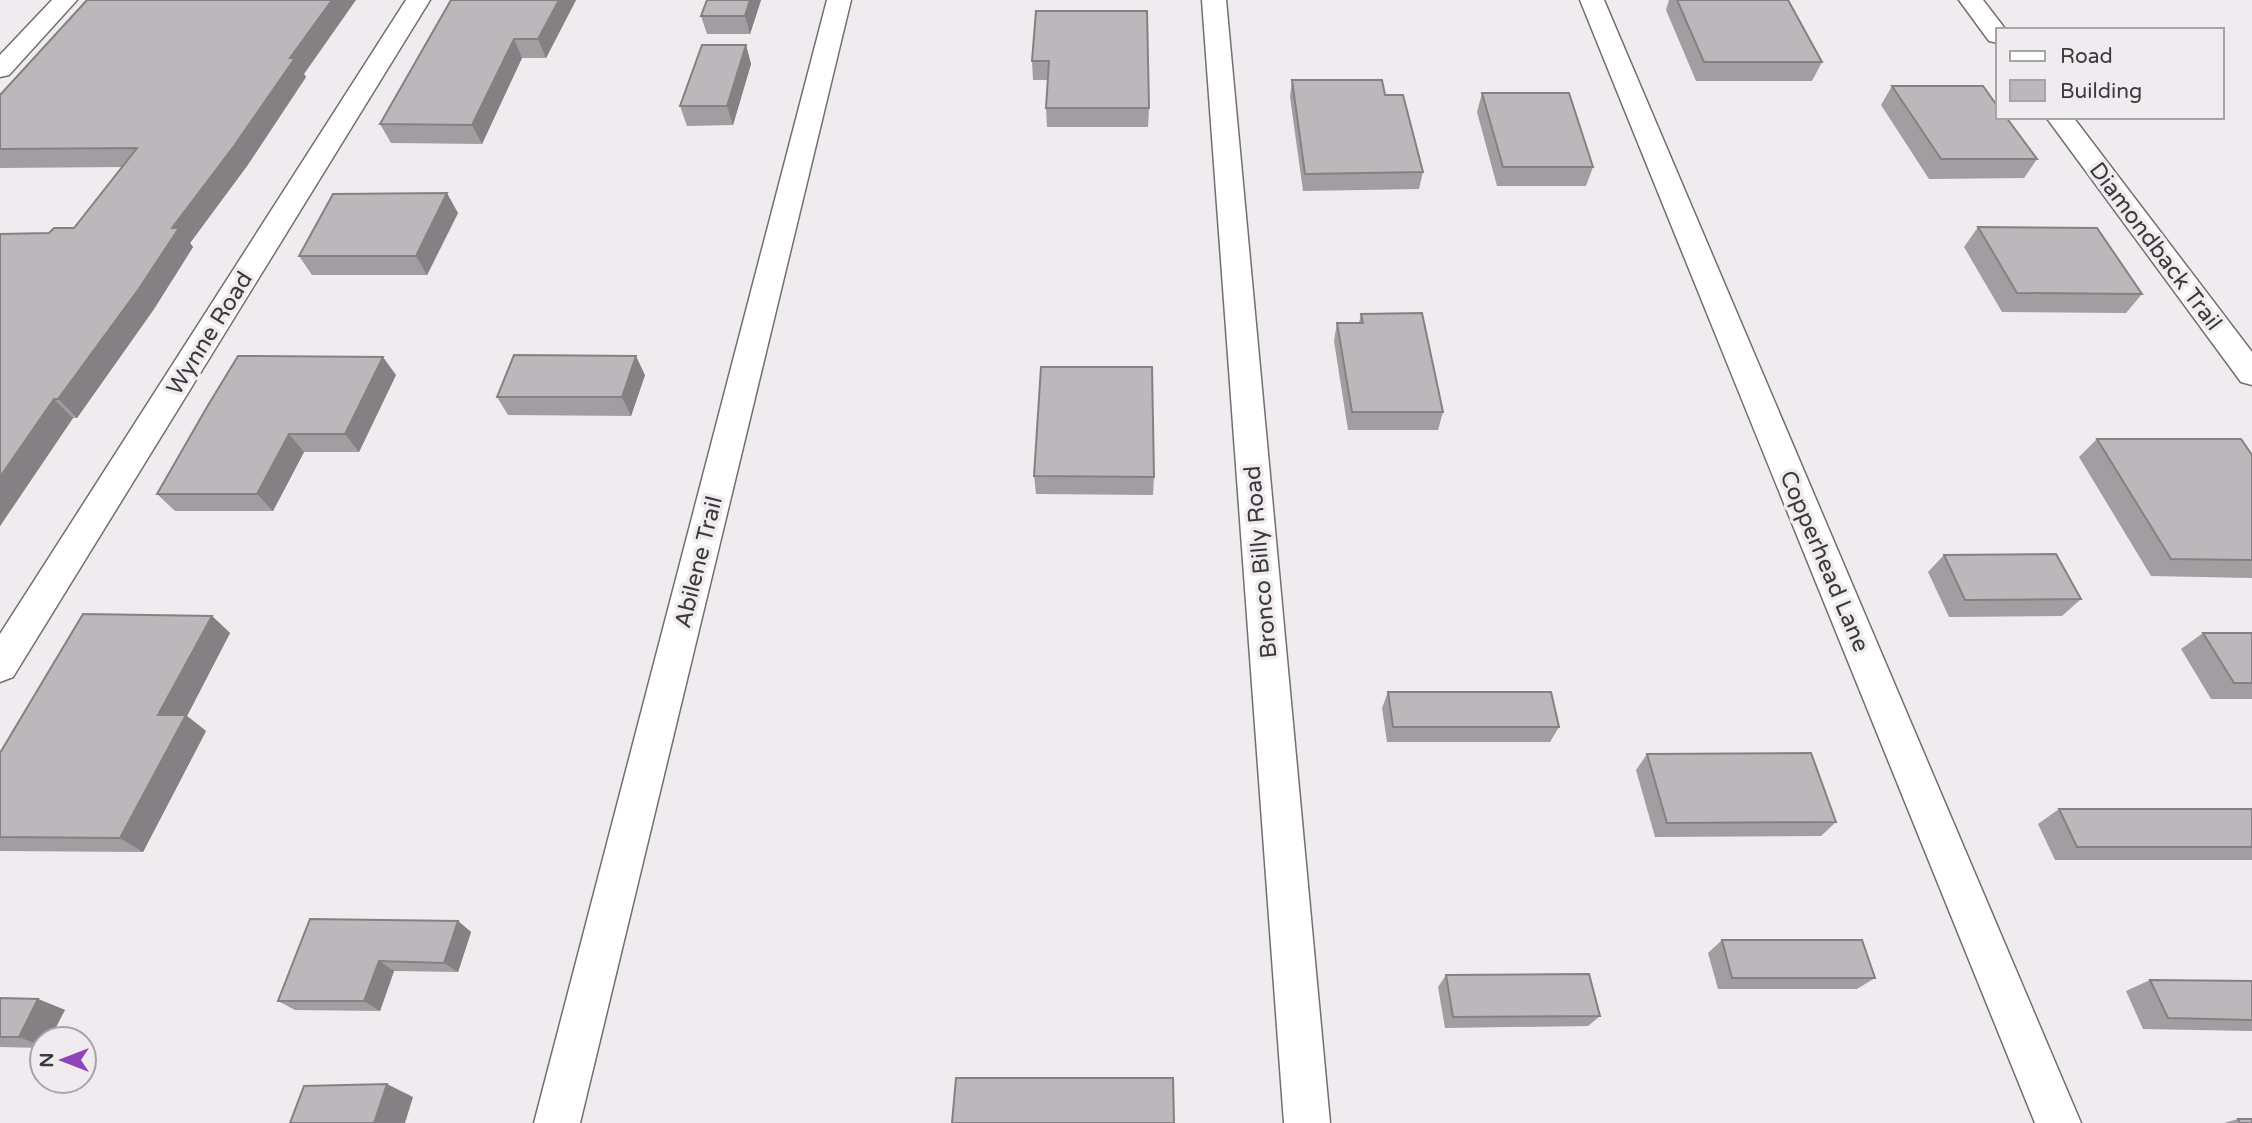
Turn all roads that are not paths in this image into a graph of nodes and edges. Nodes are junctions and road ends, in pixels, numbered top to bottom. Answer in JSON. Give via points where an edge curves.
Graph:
{"nodes":[{"id":1,"x":65,"y":0,"type":"edge"},
{"id":2,"x":418,"y":0,"type":"edge"},
{"id":3,"x":839,"y":0,"type":"edge"},
{"id":4,"x":1214,"y":0,"type":"edge"},
{"id":5,"x":1592,"y":0,"type":"edge"},
{"id":6,"x":1971,"y":0,"type":"edge"},
{"id":7,"x":1996,"y":33,"type":"edge"},
{"id":8,"x":0,"y":70,"type":"edge"},
{"id":9,"x":2061,"y":119,"type":"edge"},
{"id":10,"x":2252,"y":374,"type":"edge"},
{"id":11,"x":0,"y":666,"type":"edge"},
{"id":12,"x":557,"y":1123,"type":"edge"},
{"id":13,"x":1307,"y":1123,"type":"edge"},
{"id":14,"x":2058,"y":1123,"type":"edge"}],
"edges":[{"from":1,"to":8,"type":"street"},
{"from":2,"to":11,"type":"street","name":"Wynne Road"},
{"from":3,"to":12,"type":"street","name":"Abilene Trail"},
{"from":4,"to":13,"type":"street","name":"Bronco Billy Road"},
{"from":5,"to":14,"type":"street","name":"Copperhead Lane"},
{"from":6,"to":7,"type":"street"},
{"from":9,"to":10,"type":"street","name":"Diamondback Trail"}]}
